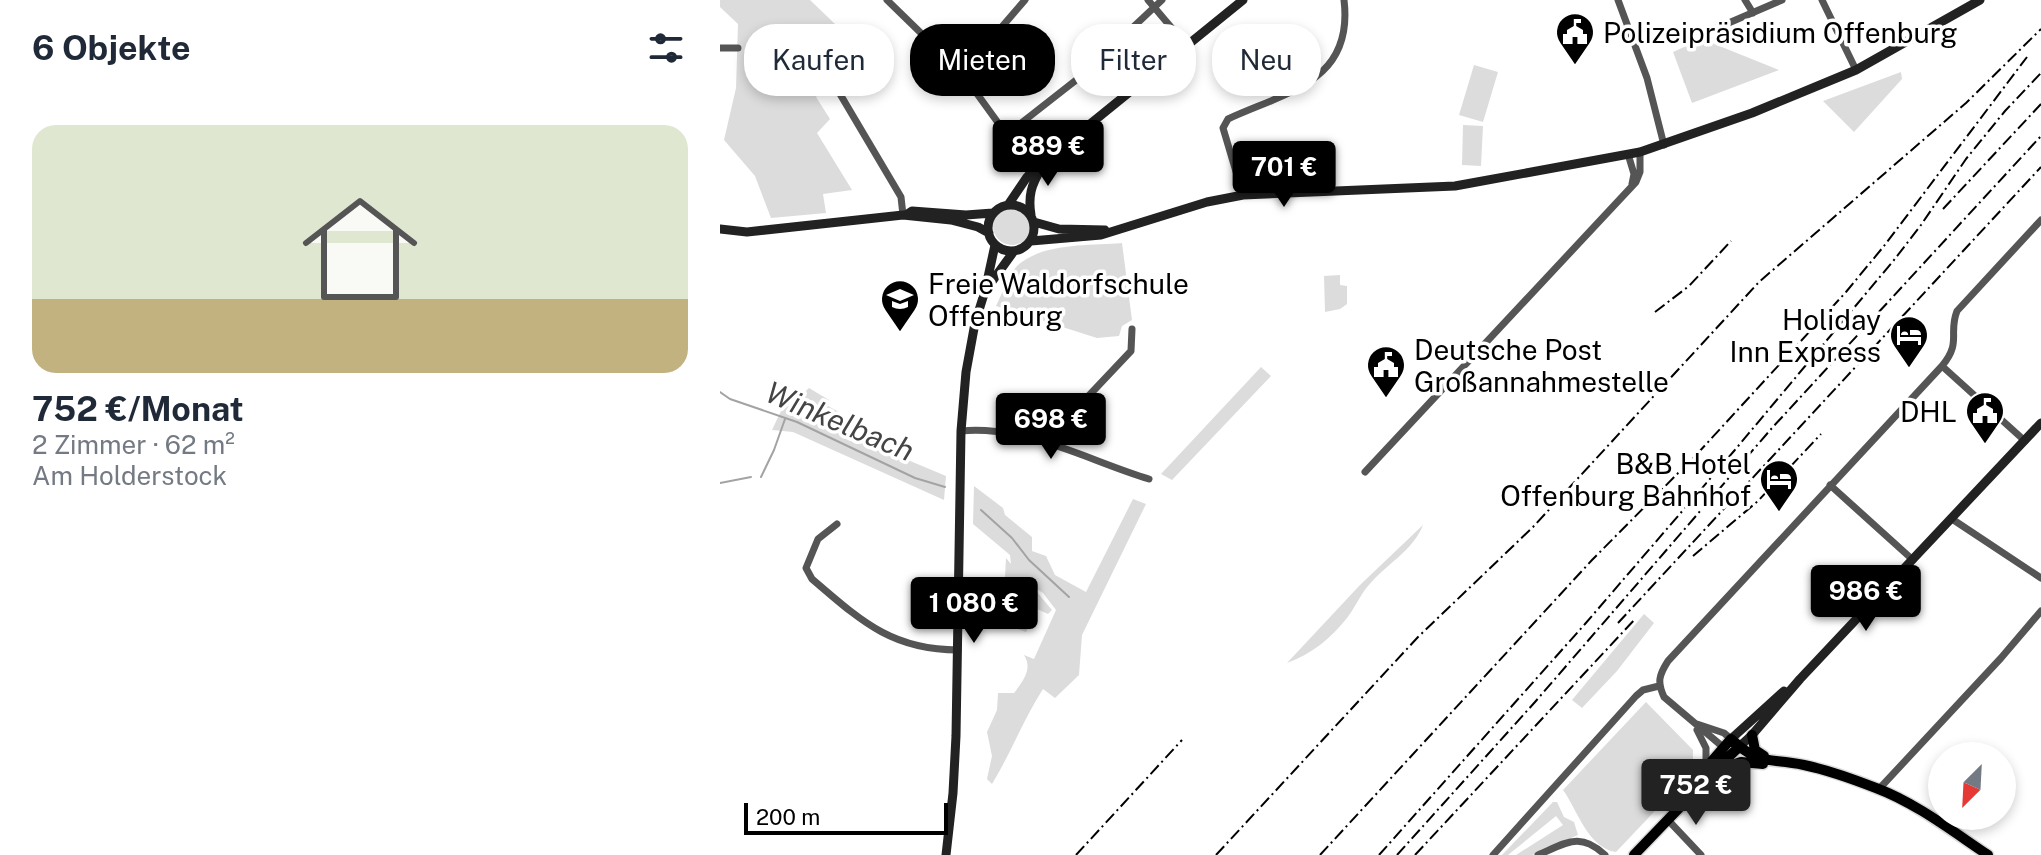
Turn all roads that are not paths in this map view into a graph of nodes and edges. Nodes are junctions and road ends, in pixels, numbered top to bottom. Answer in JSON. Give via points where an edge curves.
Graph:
{"nodes":[{"id":1,"x":1025,"y":0,"type":"edge"},
{"id":2,"x":1148,"y":0,"type":"edge"},
{"id":3,"x":1162,"y":0,"type":"edge"},
{"id":4,"x":1243,"y":0,"type":"edge"},
{"id":5,"x":1344,"y":0,"type":"edge"},
{"id":6,"x":1618,"y":0,"type":"edge"},
{"id":7,"x":1745,"y":0,"type":"edge"},
{"id":8,"x":1782,"y":0,"type":"edge"},
{"id":9,"x":1822,"y":0,"type":"edge"},
{"id":10,"x":1980,"y":0,"type":"edge"},
{"id":11,"x":889,"y":1,"type":"edge"},
{"id":12,"x":1155,"y":7,"type":"junction"},
{"id":13,"x":1753,"y":13,"type":"junction"},
{"id":14,"x":912,"y":24,"type":"edge"},
{"id":15,"x":1004,"y":24,"type":"edge"},
{"id":16,"x":1169,"y":24,"type":"edge"},
{"id":17,"x":1710,"y":31,"type":"dead end"},
{"id":18,"x":1196,"y":39,"type":"edge"},
{"id":19,"x":720,"y":48,"type":"edge"},
{"id":20,"x":738,"y":48,"type":"dead end"},
{"id":21,"x":1856,"y":70,"type":"junction"},
{"id":22,"x":841,"y":96,"type":"edge"},
{"id":23,"x":978,"y":96,"type":"edge"},
{"id":24,"x":1125,"y":96,"type":"edge"},
{"id":25,"x":1006,"y":135,"type":"junction"},
{"id":26,"x":1664,"y":145,"type":"junction"},
{"id":27,"x":1640,"y":152,"type":"junction"},
{"id":28,"x":1628,"y":154,"type":"junction"},
{"id":29,"x":1047,"y":159,"type":"junction"},
{"id":30,"x":1030,"y":174,"type":"junction"},
{"id":31,"x":1631,"y":186,"type":"junction"},
{"id":32,"x":1243,"y":195,"type":"junction"},
{"id":33,"x":1008,"y":205,"type":"junction"},
{"id":34,"x":993,"y":213,"type":"junction"},
{"id":35,"x":905,"y":215,"type":"junction"},
{"id":36,"x":1033,"y":218,"type":"junction"},
{"id":37,"x":2041,"y":220,"type":"edge"},
{"id":38,"x":720,"y":229,"type":"edge"},
{"id":39,"x":1113,"y":230,"type":"junction"},
{"id":40,"x":989,"y":233,"type":"junction"},
{"id":41,"x":1031,"y":241,"type":"junction"},
{"id":42,"x":995,"y":245,"type":"junction"},
{"id":43,"x":1014,"y":251,"type":"junction"},
{"id":44,"x":985,"y":291,"type":"junction"},
{"id":45,"x":1132,"y":329,"type":"dead end"},
{"id":46,"x":1942,"y":366,"type":"junction"},
{"id":47,"x":2041,"y":423,"type":"edge"},
{"id":48,"x":961,"y":431,"type":"junction"},
{"id":49,"x":2025,"y":441,"type":"junction"},
{"id":50,"x":1045,"y":442,"type":"junction"},
{"id":51,"x":1365,"y":472,"type":"dead end"},
{"id":52,"x":1149,"y":479,"type":"dead end"},
{"id":53,"x":1830,"y":485,"type":"junction"},
{"id":54,"x":1952,"y":519,"type":"junction"},
{"id":55,"x":837,"y":524,"type":"dead end"},
{"id":56,"x":1913,"y":560,"type":"junction"},
{"id":57,"x":2041,"y":578,"type":"edge"},
{"id":58,"x":2041,"y":611,"type":"edge"},
{"id":59,"x":958,"y":650,"type":"junction"},
{"id":60,"x":1800,"y":679,"type":"junction"},
{"id":61,"x":1659,"y":686,"type":"junction"},
{"id":62,"x":1691,"y":721,"type":"junction"},
{"id":63,"x":1752,"y":735,"type":"junction"},
{"id":64,"x":1731,"y":746,"type":"junction"},
{"id":65,"x":1741,"y":762,"type":"junction"},
{"id":66,"x":1773,"y":762,"type":"junction"},
{"id":67,"x":1708,"y":771,"type":"junction"},
{"id":68,"x":1879,"y":789,"type":"junction"},
{"id":69,"x":1668,"y":820,"type":"junction"},
{"id":70,"x":946,"y":855,"type":"edge"},
{"id":71,"x":1493,"y":855,"type":"edge"},
{"id":72,"x":1538,"y":855,"type":"edge"},
{"id":73,"x":1605,"y":855,"type":"edge"},
{"id":74,"x":1634,"y":855,"type":"edge"},
{"id":75,"x":1701,"y":855,"type":"edge"},
{"id":76,"x":1988,"y":855,"type":"edge"}],
"edges":[{"from":1,"to":15,"type":"street"},
{"from":2,"to":12,"type":"street"},
{"from":3,"to":12,"type":"street"},
{"from":4,"to":18,"type":"street"},
{"from":5,"to":32,"type":"street","via":[[1342,40],[1317,79],[1228,119],[1223,128]]},
{"from":6,"to":26,"type":"street","via":[[1647,78]]},
{"from":7,"to":13,"type":"street"},
{"from":8,"to":13,"type":"street"},
{"from":9,"to":21,"type":"street"},
{"from":10,"to":21,"type":"street"},
{"from":11,"to":14,"type":"street"},
{"from":12,"to":16,"type":"street"},
{"from":12,"to":25,"type":"street","via":[[1080,77]]},
{"from":13,"to":17,"type":"street"},
{"from":19,"to":20,"type":"street"},
{"from":21,"to":26,"type":"street"},
{"from":22,"to":35,"type":"street","via":[[901,197]]},
{"from":23,"to":25,"type":"street"},
{"from":24,"to":29,"type":"street"},
{"from":25,"to":30,"type":"street"},
{"from":26,"to":27,"type":"street"},
{"from":27,"to":28,"type":"street"},
{"from":27,"to":31,"type":"street","via":[[1640,172]]},
{"from":28,"to":31,"type":"street","via":[[1634,174]]},
{"from":28,"to":32,"type":"street","via":[[1455,186]]},
{"from":29,"to":30,"type":"street"},
{"from":29,"to":36,"type":"street","via":[[1028,199]]},
{"from":30,"to":33,"type":"street"},
{"from":31,"to":51,"type":"street"},
{"from":32,"to":39,"type":"street"},
{"from":33,"to":34,"type":"street"},
{"from":33,"to":36,"type":"street","via":[[1021,207]]},
{"from":34,"to":35,"type":"street"},
{"from":34,"to":40,"type":"street"},
{"from":35,"to":38,"type":"street","via":[[747,232]]},
{"from":35,"to":40,"type":"street","via":[[951,220]]},
{"from":36,"to":39,"type":"street","via":[[1059,229]]},
{"from":36,"to":41,"type":"street"},
{"from":37,"to":46,"type":"street","via":[[1957,311],[1955,344]]},
{"from":39,"to":41,"type":"street"},
{"from":40,"to":42,"type":"street"},
{"from":41,"to":43,"type":"street"},
{"from":42,"to":43,"type":"street"},
{"from":42,"to":44,"type":"street"},
{"from":43,"to":44,"type":"street"},
{"from":44,"to":48,"type":"street","via":[[966,372]]},
{"from":45,"to":50,"type":"street","via":[[1131,351]]},
{"from":46,"to":49,"type":"street"},
{"from":46,"to":53,"type":"street"},
{"from":47,"to":49,"type":"street"},
{"from":48,"to":50,"type":"street"},
{"from":48,"to":59,"type":"street"},
{"from":49,"to":54,"type":"street"},
{"from":50,"to":52,"type":"street"},
{"from":53,"to":56,"type":"street"},
{"from":53,"to":61,"type":"street","via":[[1668,661]]},
{"from":54,"to":56,"type":"street"},
{"from":54,"to":57,"type":"street"},
{"from":55,"to":59,"type":"street","via":[[818,539],[806,568],[812,579],[878,632],[914,646]]},
{"from":56,"to":60,"type":"street"},
{"from":58,"to":68,"type":"street"},
{"from":59,"to":70,"type":"street"},
{"from":60,"to":63,"type":"street"},
{"from":60,"to":64,"type":"street","via":[[1762,709]]},
{"from":61,"to":62,"type":"street"},
{"from":61,"to":71,"type":"street","via":[[1636,696]]},
{"from":62,"to":64,"type":"street"},
{"from":62,"to":67,"type":"street","via":[[1705,744]]},
{"from":63,"to":64,"type":"street"},
{"from":63,"to":66,"type":"main road","via":[[1755,750]]},
{"from":64,"to":65,"type":"main road"},
{"from":64,"to":66,"type":"main road"},
{"from":64,"to":67,"type":"main road"},
{"from":65,"to":66,"type":"main road"},
{"from":65,"to":67,"type":"main road"},
{"from":66,"to":68,"type":"main road","via":[[1802,764]]},
{"from":67,"to":69,"type":"main road"},
{"from":68,"to":76,"type":"main road"},
{"from":69,"to":74,"type":"main road"},
{"from":69,"to":75,"type":"street"},
{"from":72,"to":73,"type":"street","via":[[1579,840]]}]}
